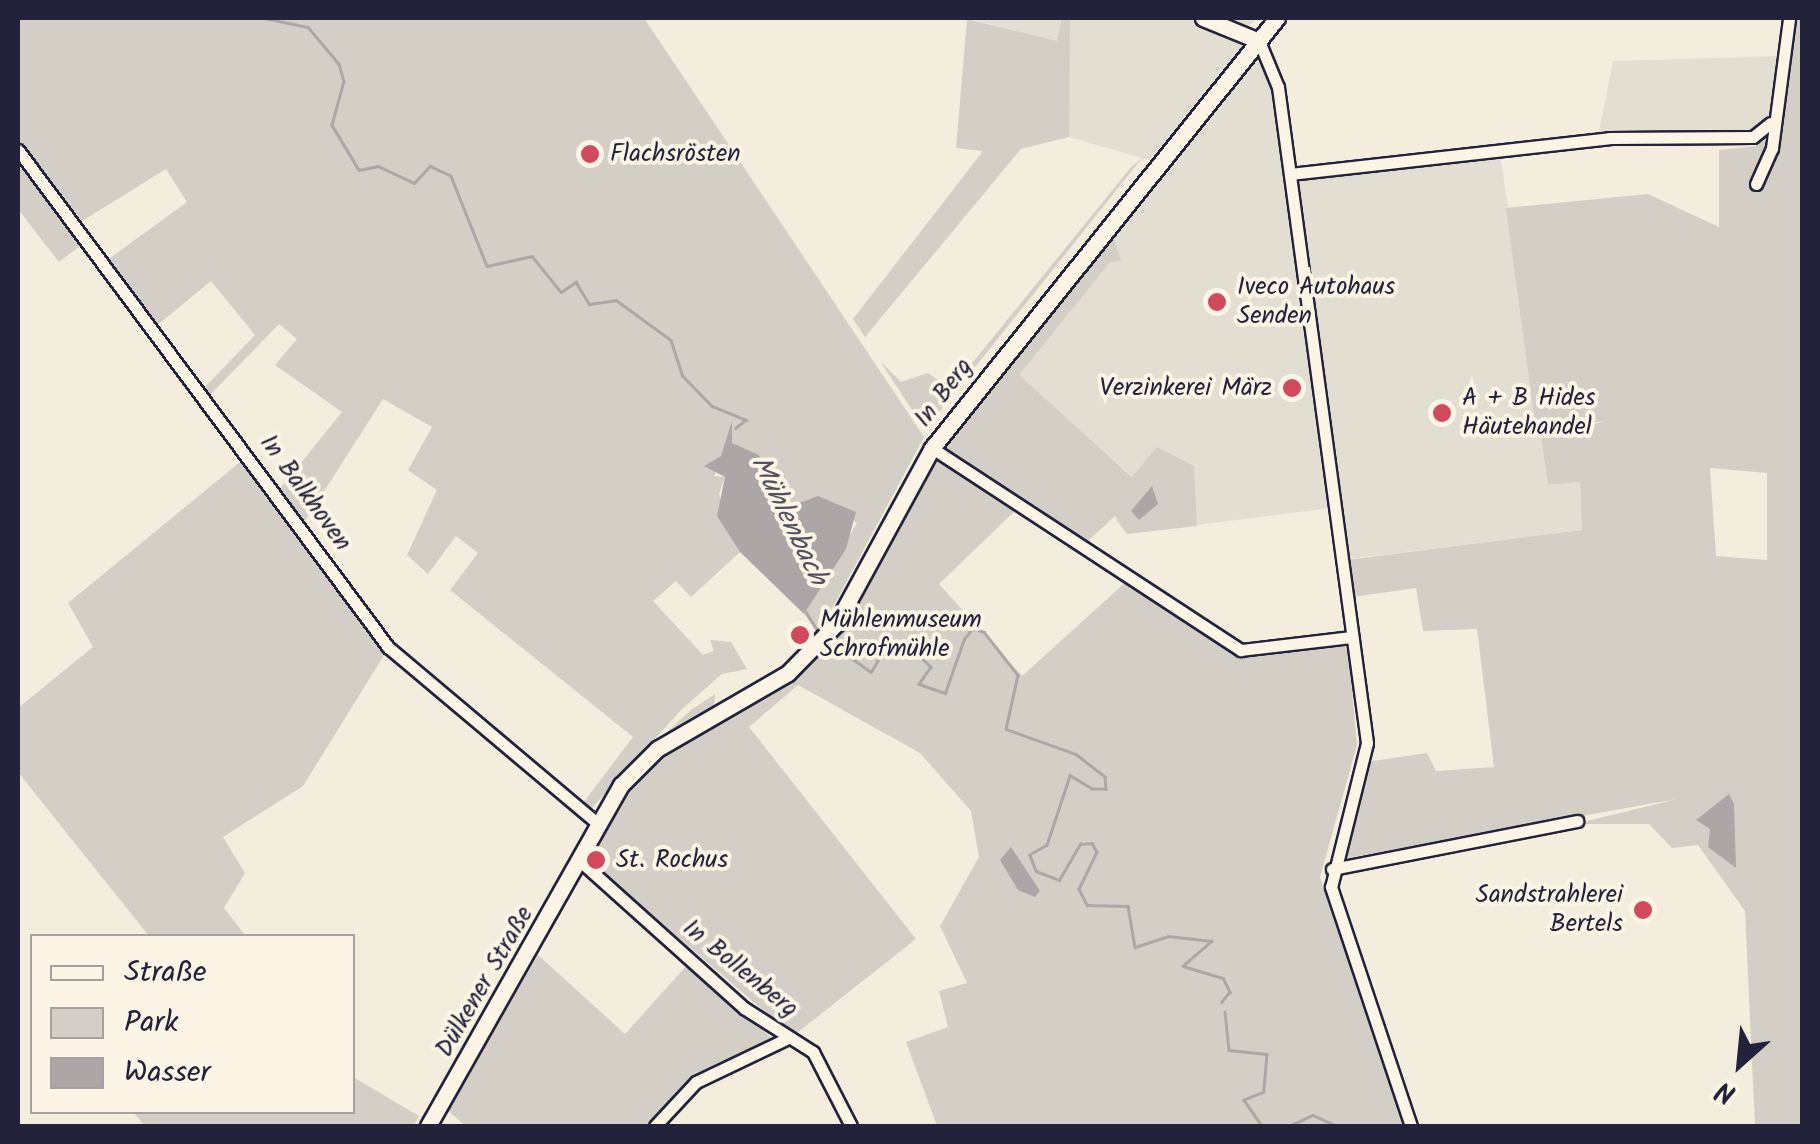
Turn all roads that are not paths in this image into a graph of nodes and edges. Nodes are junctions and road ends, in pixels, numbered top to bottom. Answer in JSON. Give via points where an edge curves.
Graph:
{"nodes":[{"id":1,"x":1203,"y":18,"type":"edge"},
{"id":2,"x":1278,"y":18,"type":"edge"},
{"id":3,"x":1789,"y":18,"type":"edge"},
{"id":4,"x":1259,"y":41,"type":"junction"},
{"id":5,"x":1770,"y":123,"type":"junction"},
{"id":6,"x":18,"y":150,"type":"edge"},
{"id":7,"x":1290,"y":174,"type":"junction"},
{"id":8,"x":1756,"y":184,"type":"dead end"},
{"id":9,"x":932,"y":448,"type":"junction"},
{"id":10,"x":1352,"y":637,"type":"junction"},
{"id":11,"x":1577,"y":821,"type":"dead end"},
{"id":12,"x":597,"y":823,"type":"junction"},
{"id":13,"x":579,"y":860,"type":"junction"},
{"id":14,"x":1332,"y":869,"type":"junction"},
{"id":15,"x":788,"y":1038,"type":"junction"},
{"id":16,"x":428,"y":1126,"type":"edge"},
{"id":17,"x":655,"y":1126,"type":"edge"},
{"id":18,"x":851,"y":1126,"type":"edge"},
{"id":19,"x":1410,"y":1126,"type":"edge"}],
"edges":[{"from":1,"to":4,"type":"main road"},
{"from":2,"to":4,"type":"main road","name":"In Berg"},
{"from":3,"to":5,"type":"street"},
{"from":4,"to":7,"type":"street","via":[[1274,65]]},
{"from":4,"to":9,"type":"main road","name":"In Berg"},
{"from":5,"to":7,"type":"street","via":[[1753,137],[1609,138]]},
{"from":5,"to":8,"type":"street","via":[[1772,148]]},
{"from":6,"to":12,"type":"street","name":"In Balkhoven","via":[[388,648]]},
{"from":7,"to":10,"type":"street"},
{"from":9,"to":10,"type":"street","name":"In Berg","via":[[1241,650]]},
{"from":9,"to":12,"type":"main road","name":"Dülkener Straße","via":[[836,624],[788,673],[636,768]]},
{"from":10,"to":14,"type":"street","via":[[1367,743]]},
{"from":11,"to":14,"type":"street"},
{"from":12,"to":13,"type":"main road","name":"Dülkener Straße"},
{"from":13,"to":15,"type":"street","name":"In Bollenberg"},
{"from":13,"to":16,"type":"main road","name":"Dülkener Straße"},
{"from":14,"to":19,"type":"street"},
{"from":15,"to":17,"type":"street","via":[[696,1082]]},
{"from":15,"to":18,"type":"street","name":"In Bollenberg","via":[[813,1052]]}]}
